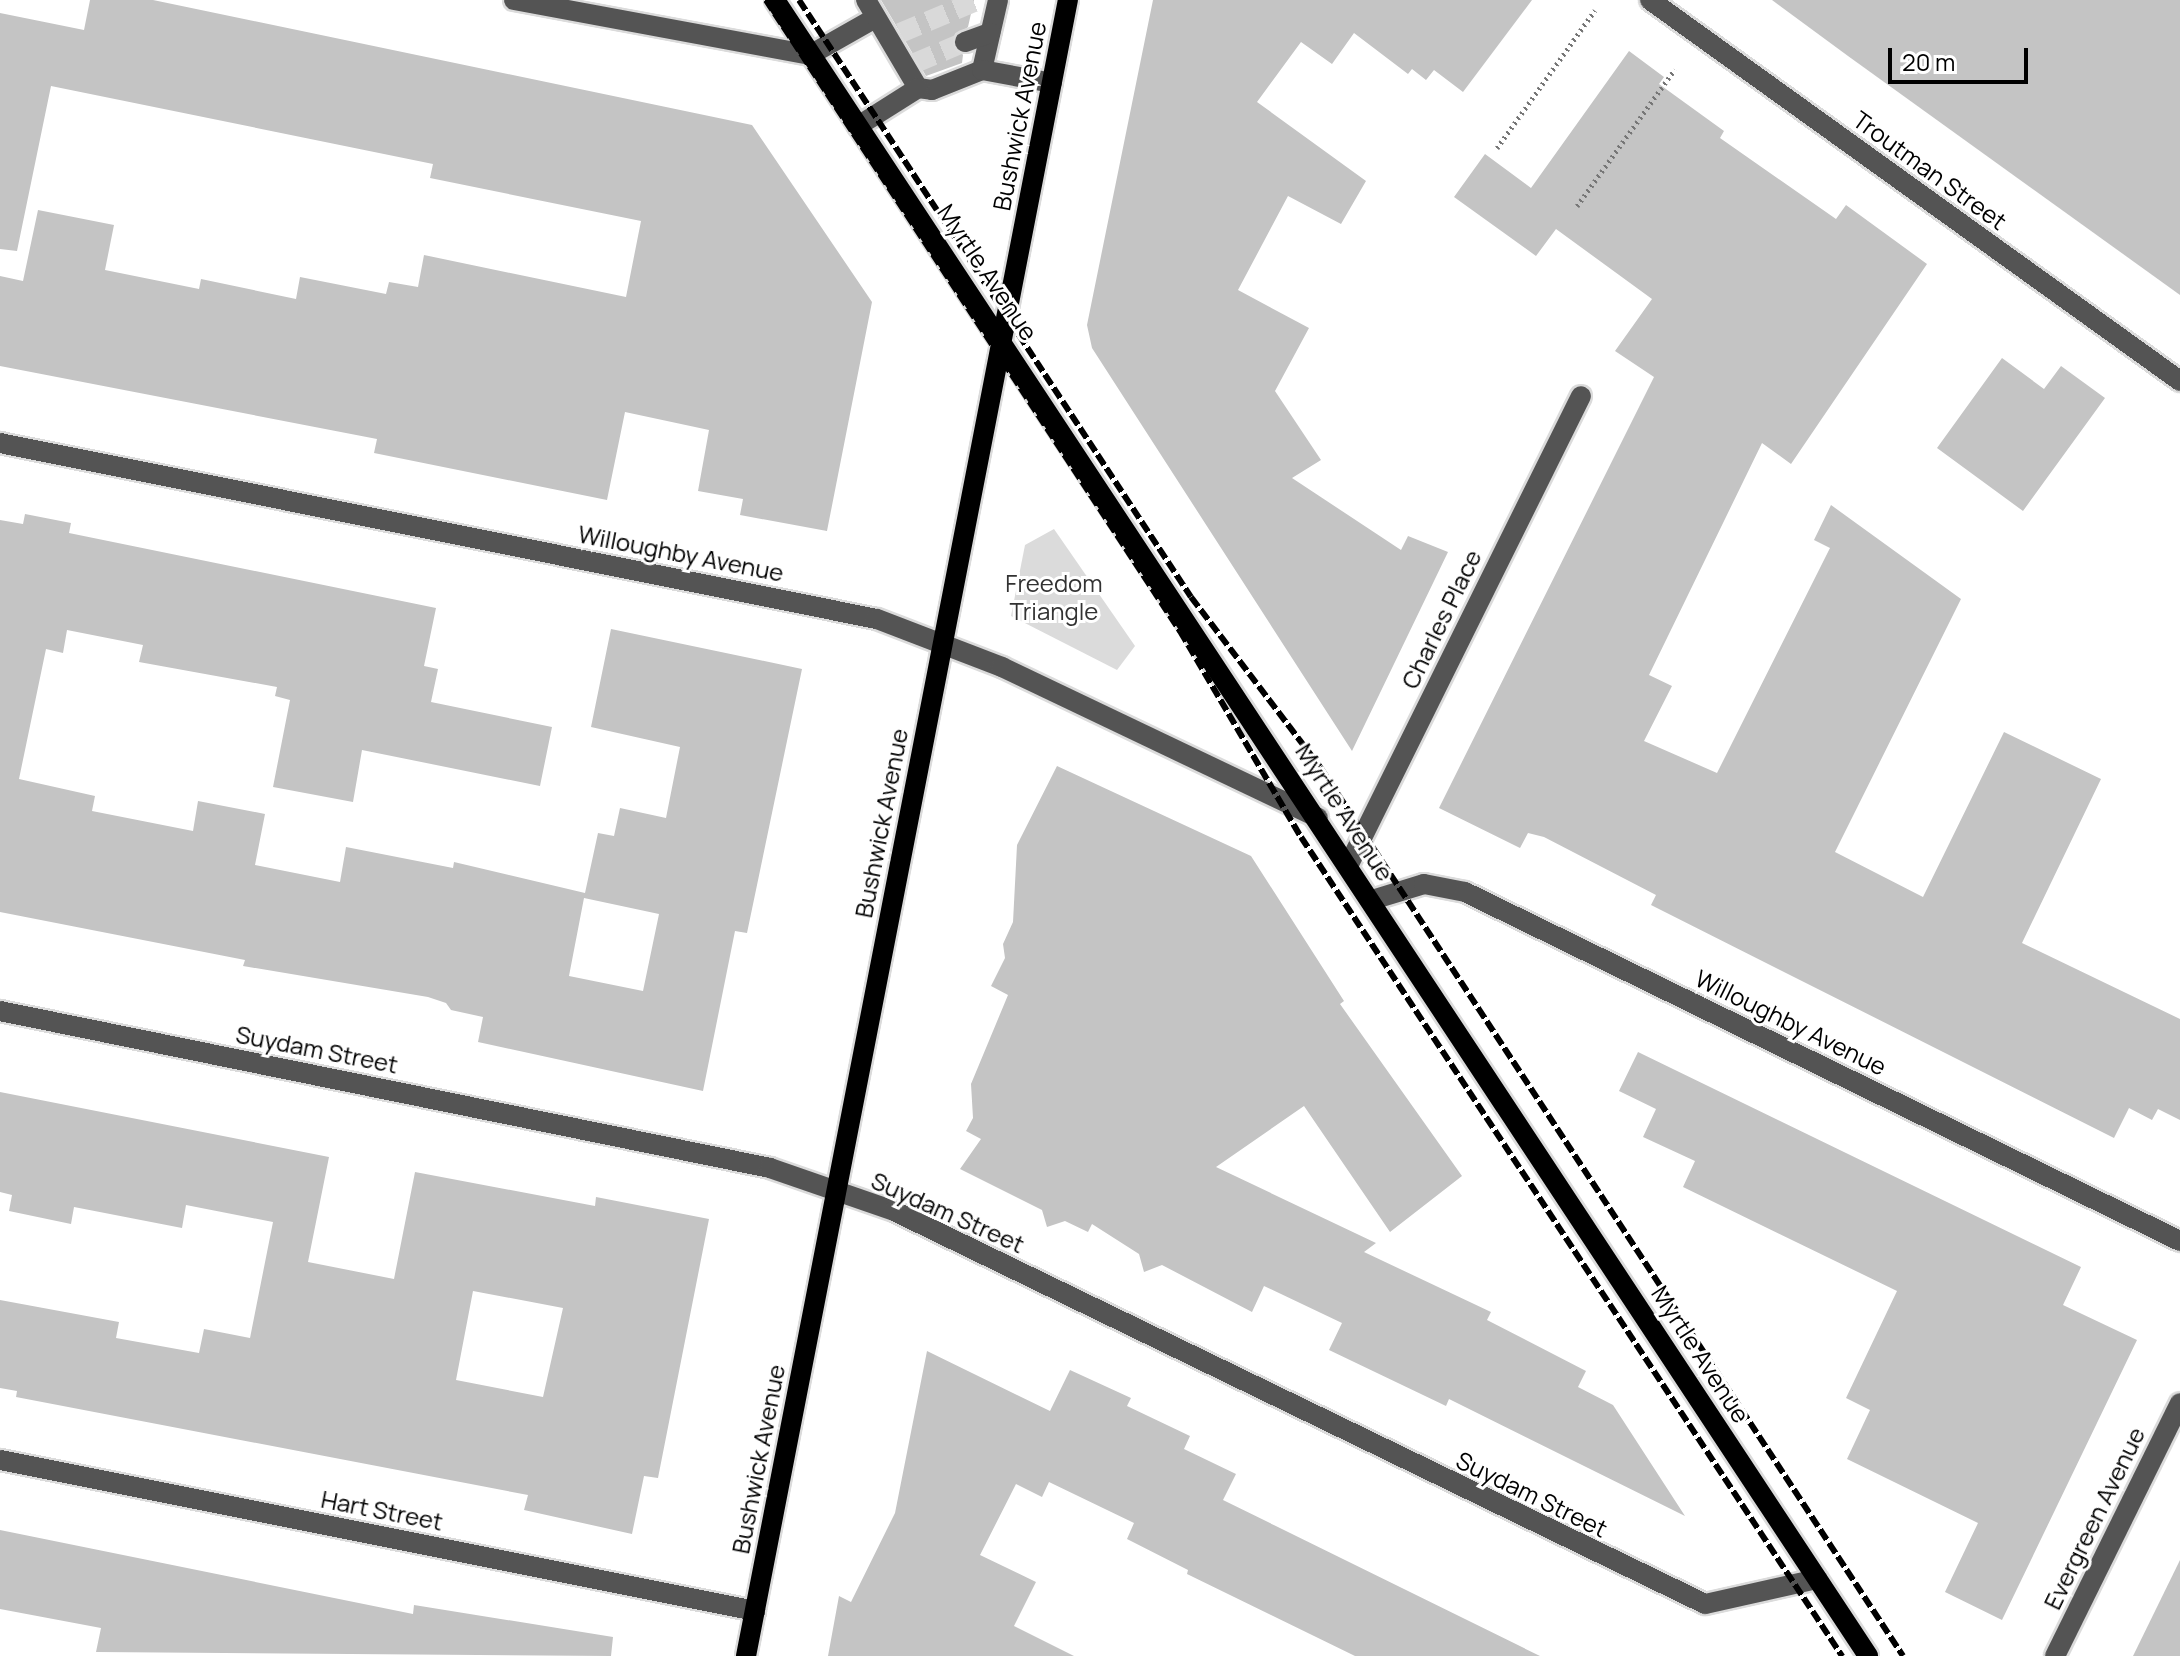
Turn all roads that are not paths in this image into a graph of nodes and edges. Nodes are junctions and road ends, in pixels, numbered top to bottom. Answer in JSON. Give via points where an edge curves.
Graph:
{"nodes":[{"id":1,"x":514,"y":0,"type":"edge"},
{"id":2,"x":998,"y":0,"type":"edge"},
{"id":3,"x":1068,"y":0,"type":"edge"},
{"id":4,"x":1650,"y":0,"type":"edge"},
{"id":5,"x":779,"y":2,"type":"edge"},
{"id":6,"x":871,"y":9,"type":"edge"},
{"id":7,"x":990,"y":33,"type":"junction"},
{"id":8,"x":965,"y":42,"type":"tunnel mouth"},
{"id":9,"x":810,"y":55,"type":"junction"},
{"id":10,"x":982,"y":70,"type":"junction"},
{"id":11,"x":1052,"y":83,"type":"junction"},
{"id":12,"x":918,"y":88,"type":"junction"},
{"id":13,"x":858,"y":126,"type":"junction"},
{"id":14,"x":1002,"y":339,"type":"junction"},
{"id":15,"x":2180,"y":381,"type":"edge"},
{"id":16,"x":1581,"y":396,"type":"dead end"},
{"id":17,"x":0,"y":443,"type":"edge"},
{"id":18,"x":942,"y":644,"type":"junction"},
{"id":19,"x":1318,"y":818,"type":"junction"},
{"id":20,"x":1349,"y":864,"type":"junction"},
{"id":21,"x":1372,"y":900,"type":"junction"},
{"id":22,"x":0,"y":1011,"type":"edge"},
{"id":23,"x":835,"y":1191,"type":"junction"},
{"id":24,"x":2180,"y":1241,"type":"edge"},
{"id":25,"x":2180,"y":1403,"type":"edge"},
{"id":26,"x":0,"y":1460,"type":"edge"},
{"id":27,"x":1817,"y":1579,"type":"junction"},
{"id":28,"x":755,"y":1611,"type":"junction"},
{"id":29,"x":746,"y":1656,"type":"edge"},
{"id":30,"x":1868,"y":1656,"type":"edge"},
{"id":31,"x":2055,"y":1656,"type":"edge"}],
"edges":[{"from":1,"to":9,"type":"street"},
{"from":2,"to":7,"type":"street"},
{"from":3,"to":11,"type":"main road","name":"Bushwick Avenue"},
{"from":4,"to":15,"type":"street","name":"Troutman Street"},
{"from":5,"to":9,"type":"main road","name":"Myrtle Avenue"},
{"from":6,"to":9,"type":"street"},
{"from":6,"to":12,"type":"street","via":[[894,36]]},
{"from":7,"to":8,"type":"street"},
{"from":7,"to":10,"type":"street"},
{"from":9,"to":13,"type":"main road","name":"Myrtle Avenue"},
{"from":10,"to":11,"type":"street"},
{"from":10,"to":12,"type":"street","via":[[932,90]]},
{"from":11,"to":14,"type":"main road","name":"Bushwick Avenue"},
{"from":12,"to":13,"type":"street"},
{"from":13,"to":14,"type":"main road","name":"Myrtle Avenue"},
{"from":14,"to":18,"type":"main road","name":"Bushwick Avenue"},
{"from":14,"to":19,"type":"main road","name":"Myrtle Avenue"},
{"from":16,"to":20,"type":"street","name":"Charles Place"},
{"from":17,"to":18,"type":"street","name":"Willoughby Avenue","via":[[877,619]]},
{"from":18,"to":19,"type":"street","name":"Willoughby Avenue","via":[[1002,667]]},
{"from":18,"to":23,"type":"main road","name":"Bushwick Avenue"},
{"from":19,"to":20,"type":"main road","name":"Myrtle Avenue"},
{"from":20,"to":21,"type":"main road","name":"Myrtle Avenue"},
{"from":21,"to":24,"type":"street","name":"Willoughby Avenue","via":[[1424,884],[1465,892]]},
{"from":21,"to":27,"type":"main road","name":"Myrtle Avenue"},
{"from":22,"to":23,"type":"street","name":"Suydam Street","via":[[770,1168]]},
{"from":23,"to":27,"type":"street","name":"Suydam Street","via":[[894,1211],[1705,1604]]},
{"from":23,"to":28,"type":"main road","name":"Bushwick Avenue"},
{"from":25,"to":31,"type":"street","name":"Evergreen Avenue"},
{"from":26,"to":28,"type":"street","name":"Hart Street"},
{"from":27,"to":30,"type":"main road","name":"Myrtle Avenue"},
{"from":28,"to":29,"type":"main road","name":"Bushwick Avenue"}]}
